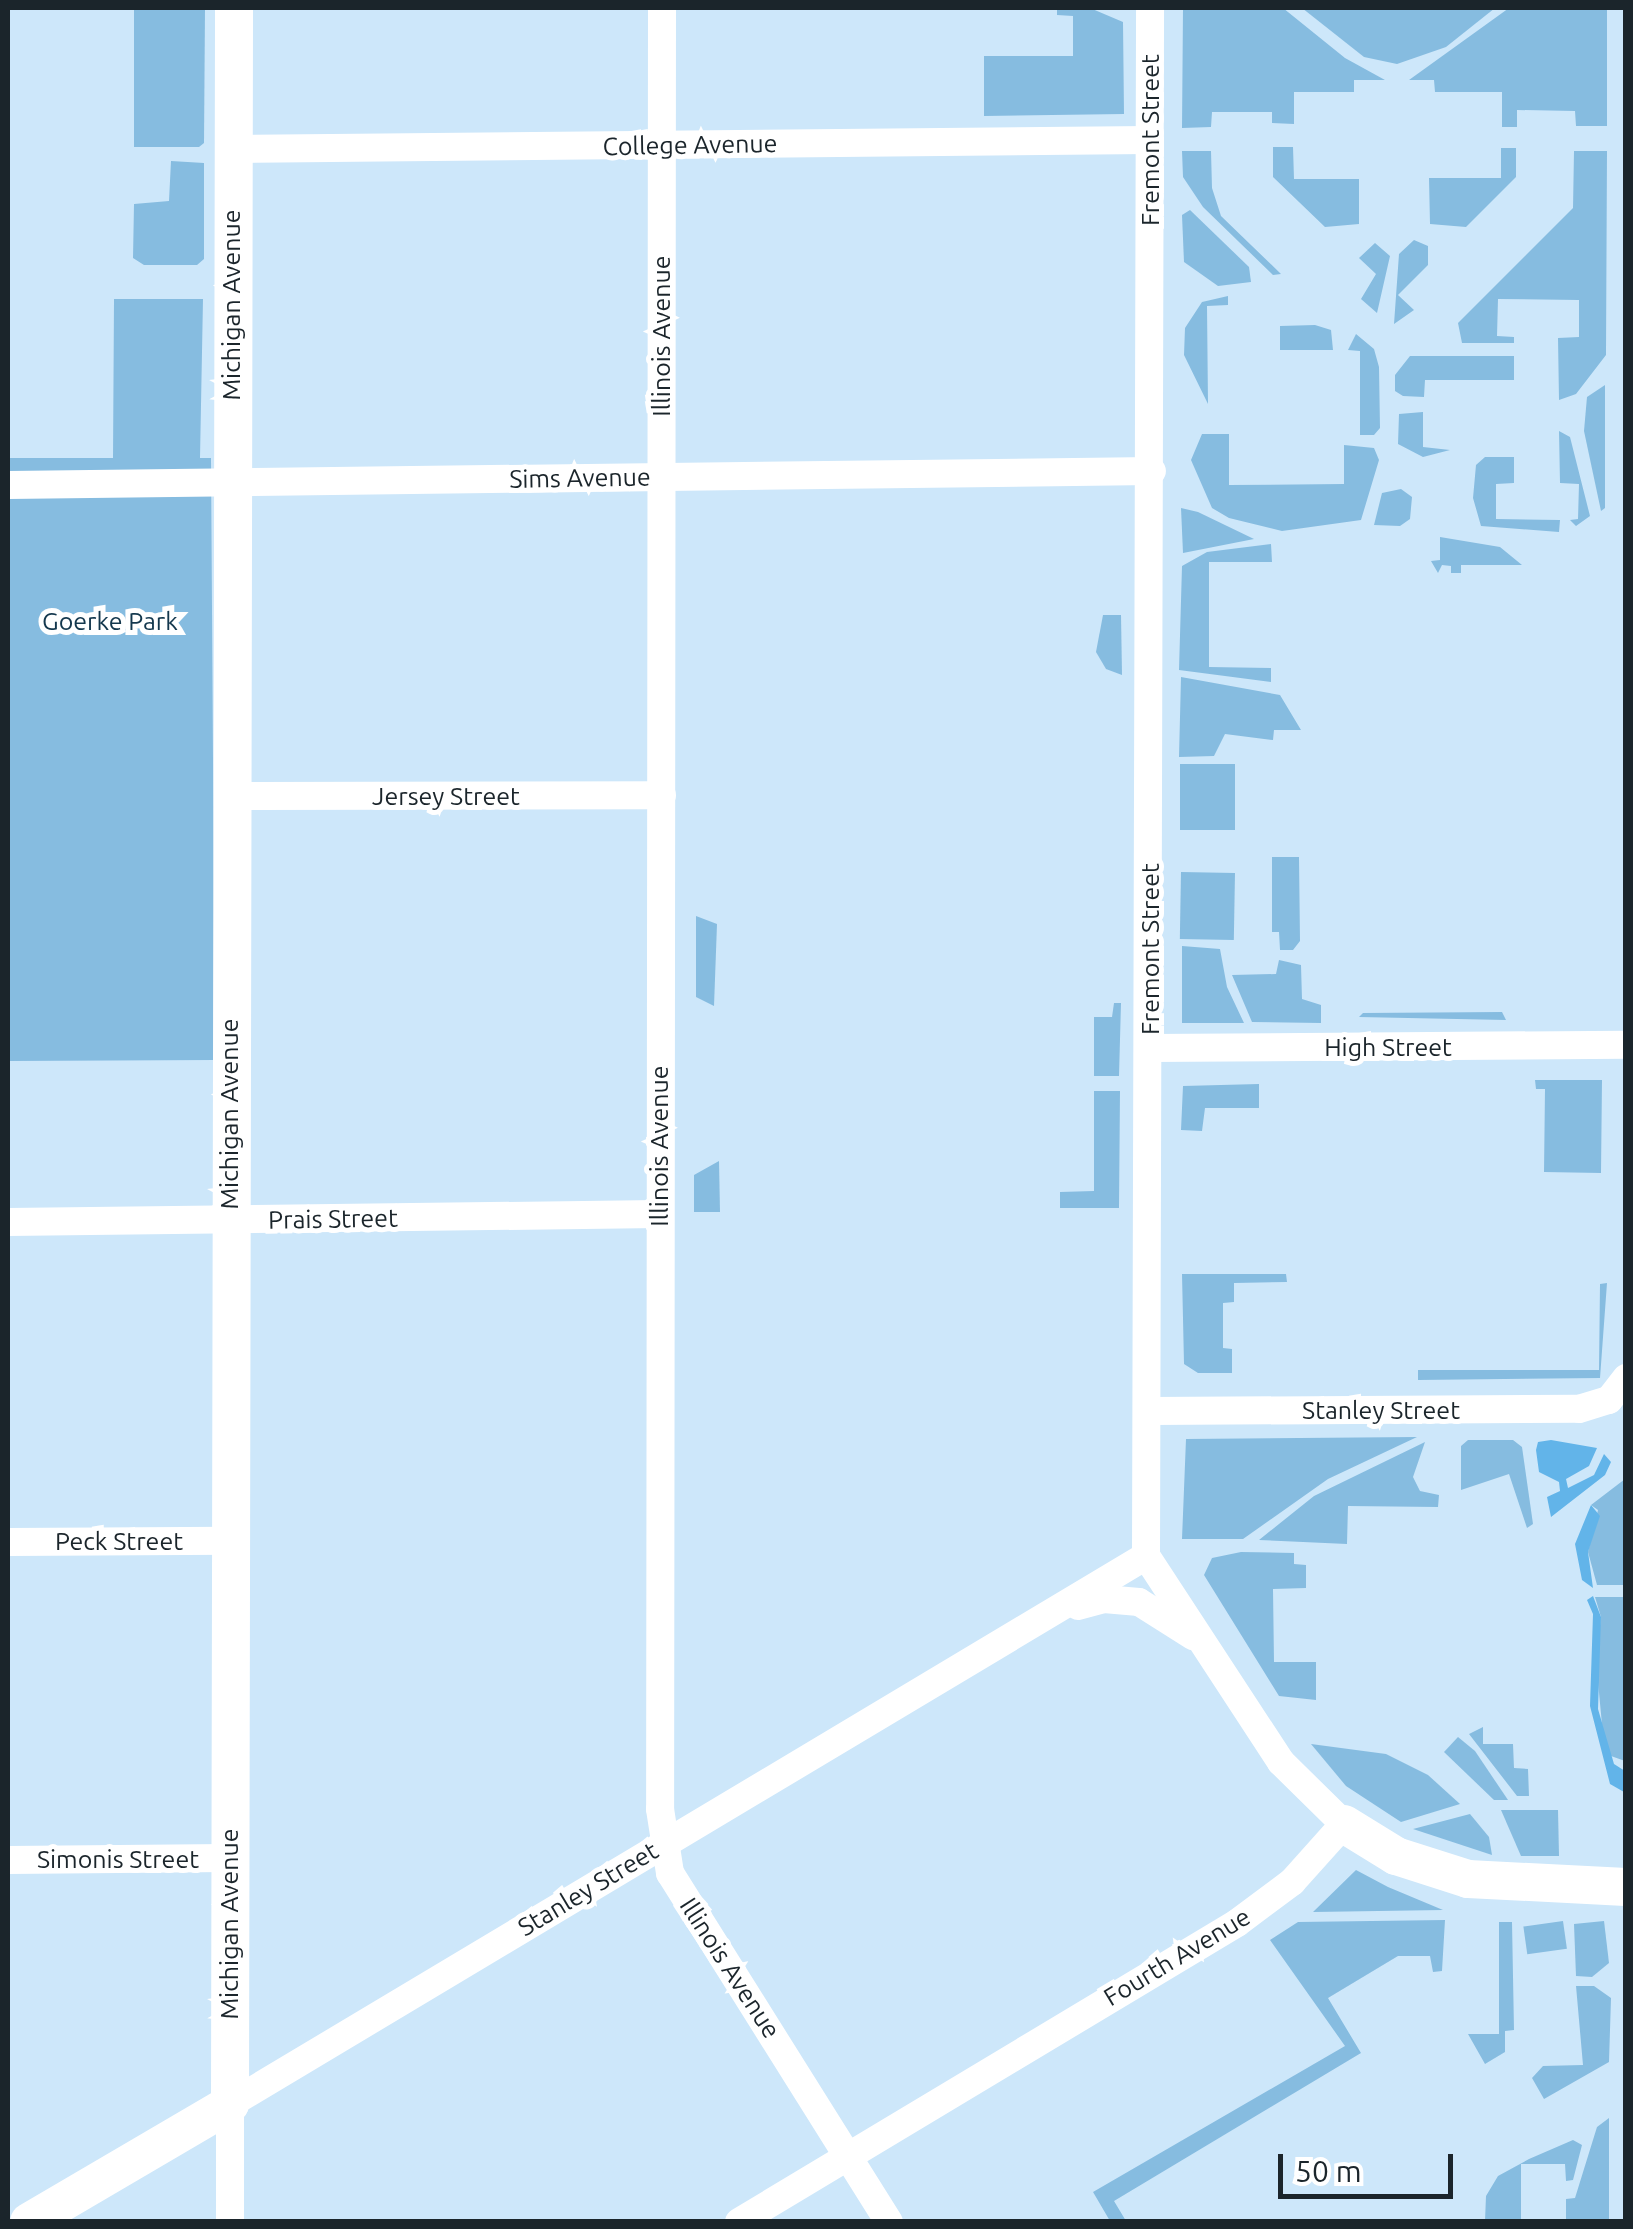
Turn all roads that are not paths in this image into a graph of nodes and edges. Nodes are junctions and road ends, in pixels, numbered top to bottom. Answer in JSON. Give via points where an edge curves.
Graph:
{"nodes":[{"id":1,"x":234,"y":8,"type":"edge"},
{"id":2,"x":662,"y":8,"type":"edge"},
{"id":3,"x":1150,"y":8,"type":"edge"},
{"id":4,"x":1149,"y":140,"type":"junction"},
{"id":5,"x":661,"y":145,"type":"junction"},
{"id":6,"x":232,"y":149,"type":"junction"},
{"id":7,"x":1152,"y":471,"type":"junction"},
{"id":8,"x":660,"y":476,"type":"junction"},
{"id":9,"x":230,"y":482,"type":"junction"},
{"id":10,"x":8,"y":486,"type":"edge"},
{"id":11,"x":662,"y":795,"type":"junction"},
{"id":12,"x":230,"y":796,"type":"junction"},
{"id":13,"x":1626,"y":1045,"type":"edge"},
{"id":14,"x":1150,"y":1048,"type":"junction"},
{"id":15,"x":659,"y":1214,"type":"junction"},
{"id":16,"x":228,"y":1220,"type":"junction"},
{"id":17,"x":8,"y":1222,"type":"edge"},
{"id":18,"x":1617,"y":1389,"type":"edge"},
{"id":19,"x":1151,"y":1411,"type":"junction"},
{"id":20,"x":230,"y":1541,"type":"junction"},
{"id":21,"x":8,"y":1542,"type":"edge"},
{"id":22,"x":1146,"y":1556,"type":"junction"},
{"id":23,"x":1030,"y":1624,"type":"junction"},
{"id":24,"x":1210,"y":1650,"type":"junction"},
{"id":25,"x":1344,"y":1824,"type":"junction"},
{"id":26,"x":664,"y":1843,"type":"junction"},
{"id":27,"x":228,"y":1858,"type":"junction"},
{"id":28,"x":8,"y":1860,"type":"edge"},
{"id":29,"x":1626,"y":1887,"type":"edge"},
{"id":30,"x":230,"y":2104,"type":"junction"},
{"id":31,"x":848,"y":2154,"type":"junction"},
{"id":32,"x":29,"y":2222,"type":"edge"},
{"id":33,"x":230,"y":2222,"type":"edge"},
{"id":34,"x":739,"y":2222,"type":"edge"},
{"id":35,"x":889,"y":2222,"type":"edge"}],
"edges":[{"from":1,"to":6,"type":"street","name":"Michigan Avenue"},
{"from":2,"to":5,"type":"street","name":"Illinois Avenue"},
{"from":3,"to":4,"type":"street","name":"Fremont Street"},
{"from":4,"to":5,"type":"street","name":"College Avenue"},
{"from":4,"to":7,"type":"street","name":"Fremont Street"},
{"from":5,"to":6,"type":"street","name":"College Avenue"},
{"from":5,"to":8,"type":"street","name":"Illinois Avenue"},
{"from":6,"to":9,"type":"street","name":"Michigan Avenue"},
{"from":7,"to":8,"type":"street","name":"Sims Avenue"},
{"from":7,"to":14,"type":"street","name":"Fremont Street"},
{"from":8,"to":9,"type":"street","name":"Sims Avenue"},
{"from":8,"to":11,"type":"street","name":"Illinois Avenue"},
{"from":9,"to":10,"type":"street","name":"Sims Avenue"},
{"from":9,"to":12,"type":"street","name":"Michigan Avenue"},
{"from":11,"to":12,"type":"street","name":"Jersey Street"},
{"from":11,"to":15,"type":"street","name":"Illinois Avenue"},
{"from":12,"to":16,"type":"street","name":"Michigan Avenue"},
{"from":13,"to":14,"type":"street","name":"High Street"},
{"from":14,"to":19,"type":"street","name":"Fremont Street"},
{"from":15,"to":16,"type":"street","name":"Prais Street"},
{"from":15,"to":26,"type":"street","name":"Illinois Avenue"},
{"from":16,"to":17,"type":"street","name":"Prais Street"},
{"from":16,"to":20,"type":"street","name":"Michigan Avenue"},
{"from":18,"to":19,"type":"street","name":"Stanley Street","via":[[1579,1409]]},
{"from":19,"to":22,"type":"street","name":"Fremont Street"},
{"from":20,"to":21,"type":"street","name":"Peck Street"},
{"from":20,"to":27,"type":"street","name":"Michigan Avenue"},
{"from":22,"to":23,"type":"street","name":"Stanley Street"},
{"from":22,"to":24,"type":"street"},
{"from":23,"to":24,"type":"street","via":[[1116,1598],[1158,1611]]},
{"from":23,"to":26,"type":"street","name":"Stanley Street"},
{"from":24,"to":25,"type":"street","via":[[1281,1762]]},
{"from":25,"to":29,"type":"street","via":[[1396,1856],[1468,1879]]},
{"from":25,"to":31,"type":"street","name":"Fourth Avenue","via":[[1292,1882],[1236,1923]]},
{"from":26,"to":30,"type":"street","name":"Stanley Street"},
{"from":26,"to":31,"type":"street","name":"Illinois Avenue","via":[[670,1874]]},
{"from":27,"to":28,"type":"street","name":"Simonis Street"},
{"from":27,"to":30,"type":"street","name":"Michigan Avenue"},
{"from":30,"to":32,"type":"street","name":"Stanley Street"},
{"from":30,"to":33,"type":"street","name":"Michigan Avenue"},
{"from":31,"to":34,"type":"street","name":"Fourth Avenue"},
{"from":31,"to":35,"type":"street","name":"Illinois Avenue"}]}
